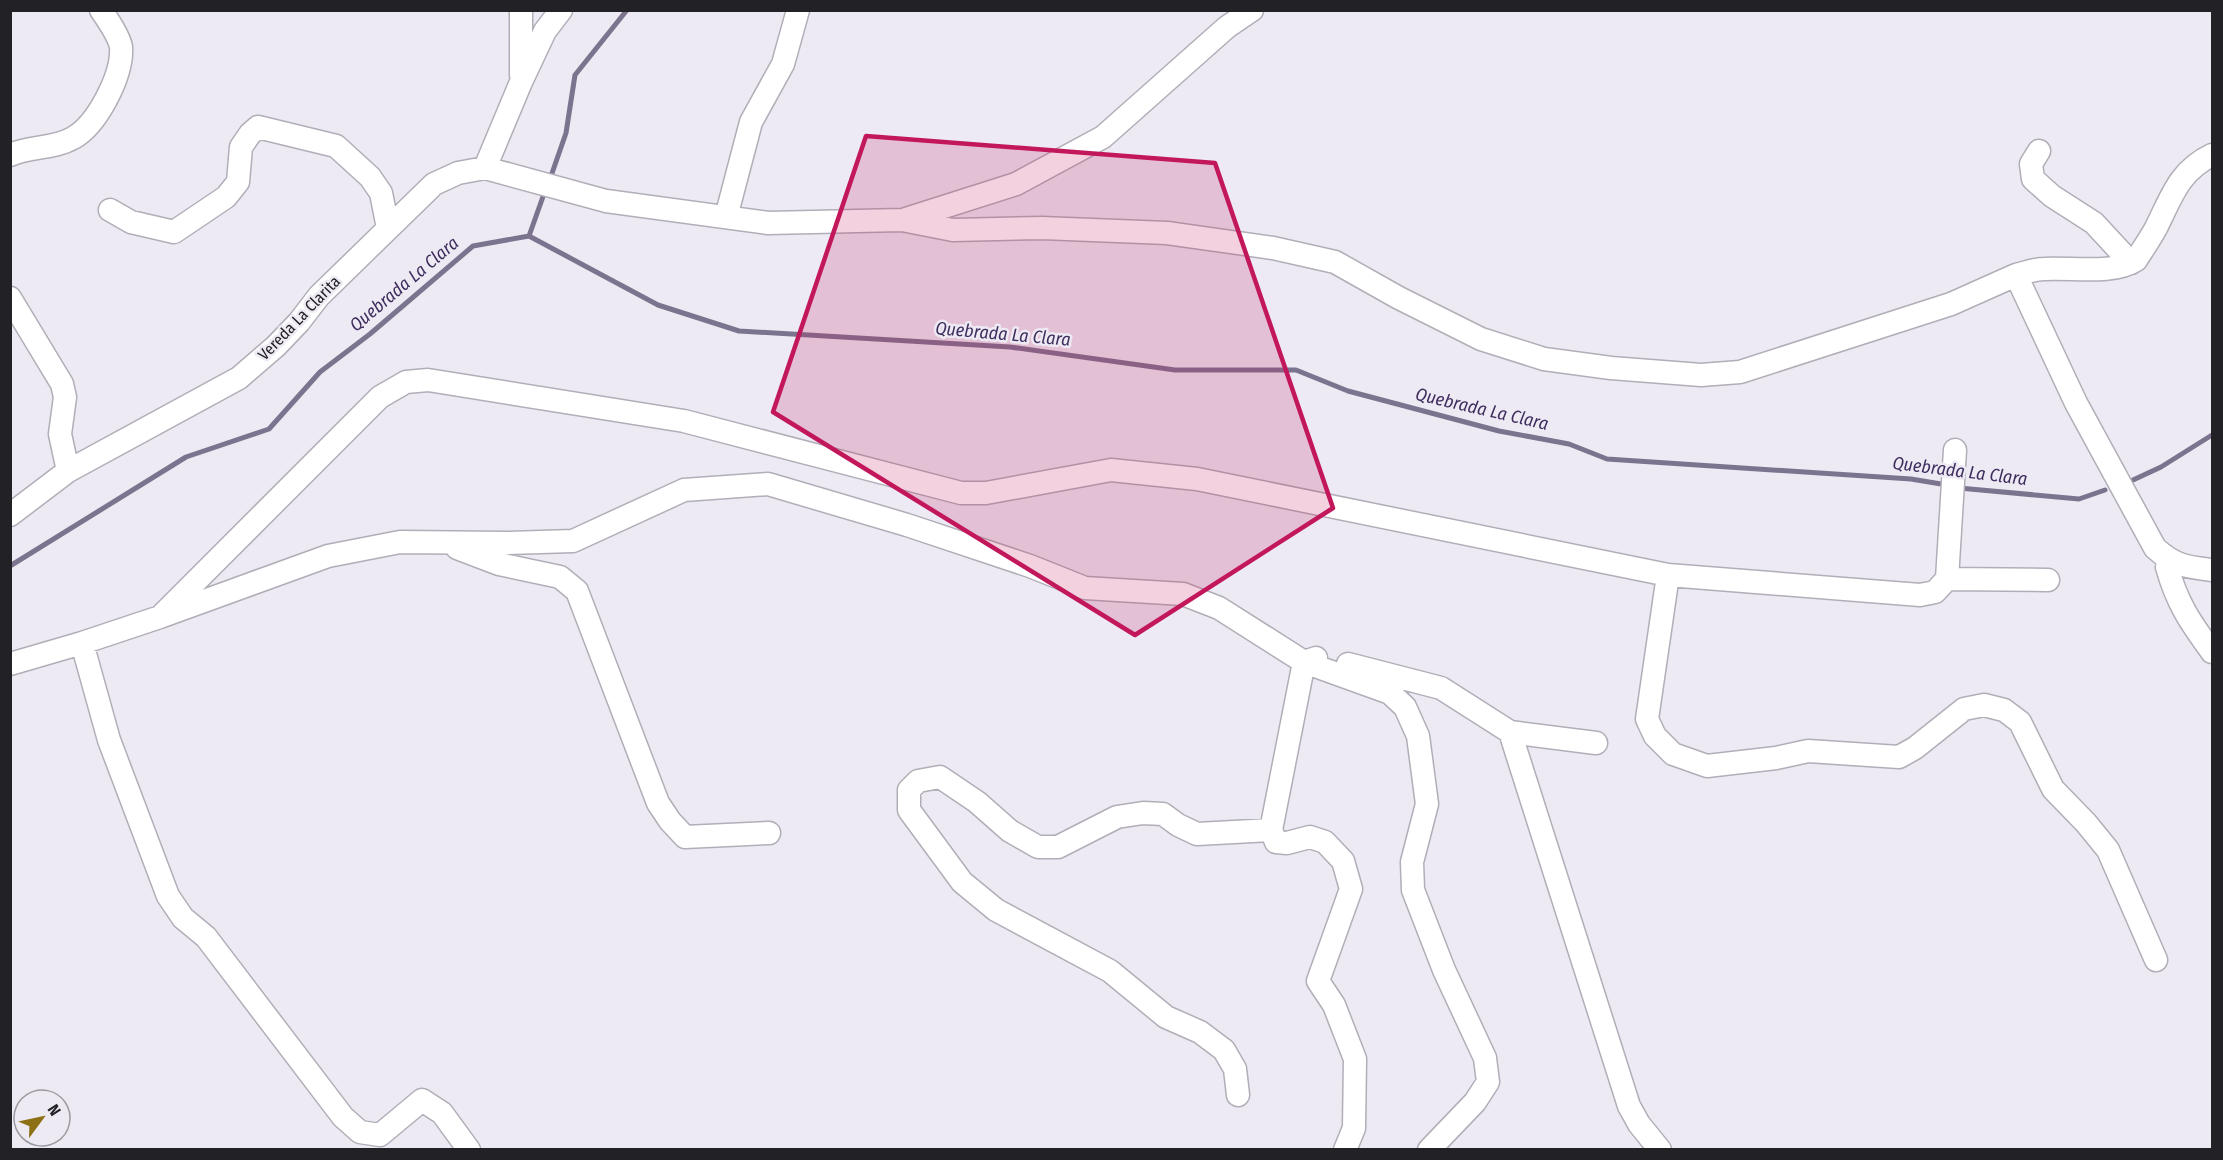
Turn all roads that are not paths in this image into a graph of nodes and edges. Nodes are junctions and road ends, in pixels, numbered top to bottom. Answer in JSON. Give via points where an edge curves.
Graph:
{"nodes":[{"id":1,"x":101,"y":10,"type":"edge"},
{"id":2,"x":521,"y":10,"type":"edge"},
{"id":3,"x":561,"y":10,"type":"edge"},
{"id":4,"x":798,"y":10,"type":"edge"},
{"id":5,"x":1252,"y":10,"type":"edge"},
{"id":6,"x":521,"y":82,"type":"junction"},
{"id":7,"x":2039,"y":151,"type":"dead end"},
{"id":8,"x":10,"y":155,"type":"edge"},
{"id":9,"x":2212,"y":155,"type":"edge"},
{"id":10,"x":485,"y":168,"type":"junction"},
{"id":11,"x":110,"y":210,"type":"dead end"},
{"id":12,"x":726,"y":217,"type":"junction"},
{"id":13,"x":902,"y":220,"type":"junction"},
{"id":14,"x":388,"y":228,"type":"junction"},
{"id":15,"x":2131,"y":263,"type":"junction"},
{"id":16,"x":2016,"y":275,"type":"junction"},
{"id":17,"x":10,"y":298,"type":"edge"},
{"id":18,"x":1955,"y":450,"type":"dead end"},
{"id":19,"x":68,"y":471,"type":"junction"},
{"id":20,"x":10,"y":515,"type":"edge"},
{"id":21,"x":441,"y":542,"type":"junction"},
{"id":22,"x":2169,"y":561,"type":"junction"},
{"id":23,"x":2212,"y":570,"type":"edge"},
{"id":24,"x":1668,"y":575,"type":"junction"},
{"id":25,"x":1947,"y":579,"type":"junction"},
{"id":26,"x":2048,"y":580,"type":"dead end"},
{"id":27,"x":160,"y":617,"type":"junction"},
{"id":28,"x":82,"y":644,"type":"junction"},
{"id":29,"x":2212,"y":652,"type":"edge"},
{"id":30,"x":1304,"y":662,"type":"junction"},
{"id":31,"x":10,"y":664,"type":"edge"},
{"id":32,"x":1510,"y":732,"type":"junction"},
{"id":33,"x":1596,"y":743,"type":"dead end"},
{"id":34,"x":1271,"y":830,"type":"junction"},
{"id":35,"x":769,"y":833,"type":"dead end"},
{"id":36,"x":2156,"y":960,"type":"dead end"},
{"id":37,"x":1238,"y":1095,"type":"dead end"},
{"id":38,"x":469,"y":1149,"type":"edge"},
{"id":39,"x":1345,"y":1149,"type":"edge"},
{"id":40,"x":1429,"y":1149,"type":"edge"},
{"id":41,"x":1660,"y":1149,"type":"edge"}],
"edges":[{"from":1,"to":8,"type":"street","via":[[121,46],[118,70],[92,123],[73,138]]},
{"from":2,"to":6,"type":"street"},
{"from":3,"to":6,"type":"street","via":[[545,31]]},
{"from":4,"to":12,"type":"street","via":[[783,64],[751,122]]},
{"from":5,"to":13,"type":"street","via":[[1227,27],[1102,137],[1016,184]]},
{"from":6,"to":10,"type":"street"},
{"from":7,"to":15,"type":"street","via":[[2031,164],[2033,179],[2094,223]]},
{"from":9,"to":15,"type":"street","via":[[2175,186],[2155,230]]},
{"from":10,"to":12,"type":"street","via":[[606,201]]},
{"from":10,"to":14,"type":"street","name":"Vereda La Clarita","via":[[458,173],[434,184]]},
{"from":11,"to":14,"type":"street","via":[[131,222],[174,232],[226,197],[238,182],[241,147],[258,127],[336,146],[370,177],[381,193]]},
{"from":12,"to":13,"type":"street","via":[[768,223]]},
{"from":13,"to":16,"type":"street","via":[[953,230],[1042,228],[1167,233],[1273,248],[1335,262],[1481,339],[1544,359],[1701,375],[1740,372],[1951,304]]},
{"from":14,"to":19,"type":"street","name":"Vereda La Clarita","via":[[319,296],[276,346],[239,378]]},
{"from":15,"to":16,"type":"street","via":[[2113,268],[2041,269]]},
{"from":16,"to":22,"type":"street","via":[[2110,469],[2156,548]]},
{"from":17,"to":19,"type":"street","via":[[62,384],[65,397],[60,434]]},
{"from":18,"to":25,"type":"street"},
{"from":19,"to":20,"type":"street","name":"Vereda La Clarita"},
{"from":21,"to":27,"type":"street","via":[[400,542],[328,556]]},
{"from":21,"to":30,"type":"street","via":[[573,541],[684,490],[768,484],[918,529],[1085,588],[1183,594],[1219,608]]},
{"from":21,"to":35,"type":"street","via":[[499,564],[560,577],[577,591],[655,796],[685,837]]},
{"from":22,"to":23,"type":"street"},
{"from":22,"to":29,"type":"street","via":[[2173,590],[2186,617]]},
{"from":24,"to":25,"type":"street","via":[[1920,595],[1935,592]]},
{"from":24,"to":27,"type":"street","via":[[1197,479],[1111,470],[986,493],[961,493],[684,421],[428,380],[406,382],[380,397]]},
{"from":24,"to":36,"type":"street","via":[[1647,719],[1655,736],[1673,754],[1707,766],[1776,759],[1809,751],[1899,758],[1964,710],[1984,705],[2004,710],[2020,722],[2053,789],[2108,850]]},
{"from":25,"to":26,"type":"street"},
{"from":27,"to":28,"type":"street"},
{"from":28,"to":31,"type":"street"},
{"from":28,"to":38,"type":"street","via":[[109,740],[168,896],[183,918],[206,937],[343,1117],[360,1132],[380,1135],[422,1100],[442,1113]]},
{"from":30,"to":32,"type":"street","via":[[1321,657],[1441,688]]},
{"from":30,"to":34,"type":"street"},
{"from":30,"to":40,"type":"street","via":[[1390,693],[1405,707],[1418,736],[1427,804],[1412,862],[1413,890],[1444,970],[1485,1058],[1488,1082],[1475,1102]]},
{"from":32,"to":33,"type":"street"},
{"from":32,"to":41,"type":"street","via":[[1629,1106]]},
{"from":34,"to":37,"type":"street","via":[[1197,834],[1162,814],[1143,813],[1117,817],[1058,847],[1038,847],[1010,831],[977,801],[940,777],[918,781],[909,790],[909,810],[962,882],[996,910],[1110,971],[1166,1017],[1200,1032],[1224,1050],[1235,1069]]},
{"from":34,"to":39,"type":"street","via":[[1276,842],[1310,837],[1325,842],[1343,861],[1351,890],[1318,981],[1334,1005],[1355,1059],[1354,1128]]}]}
